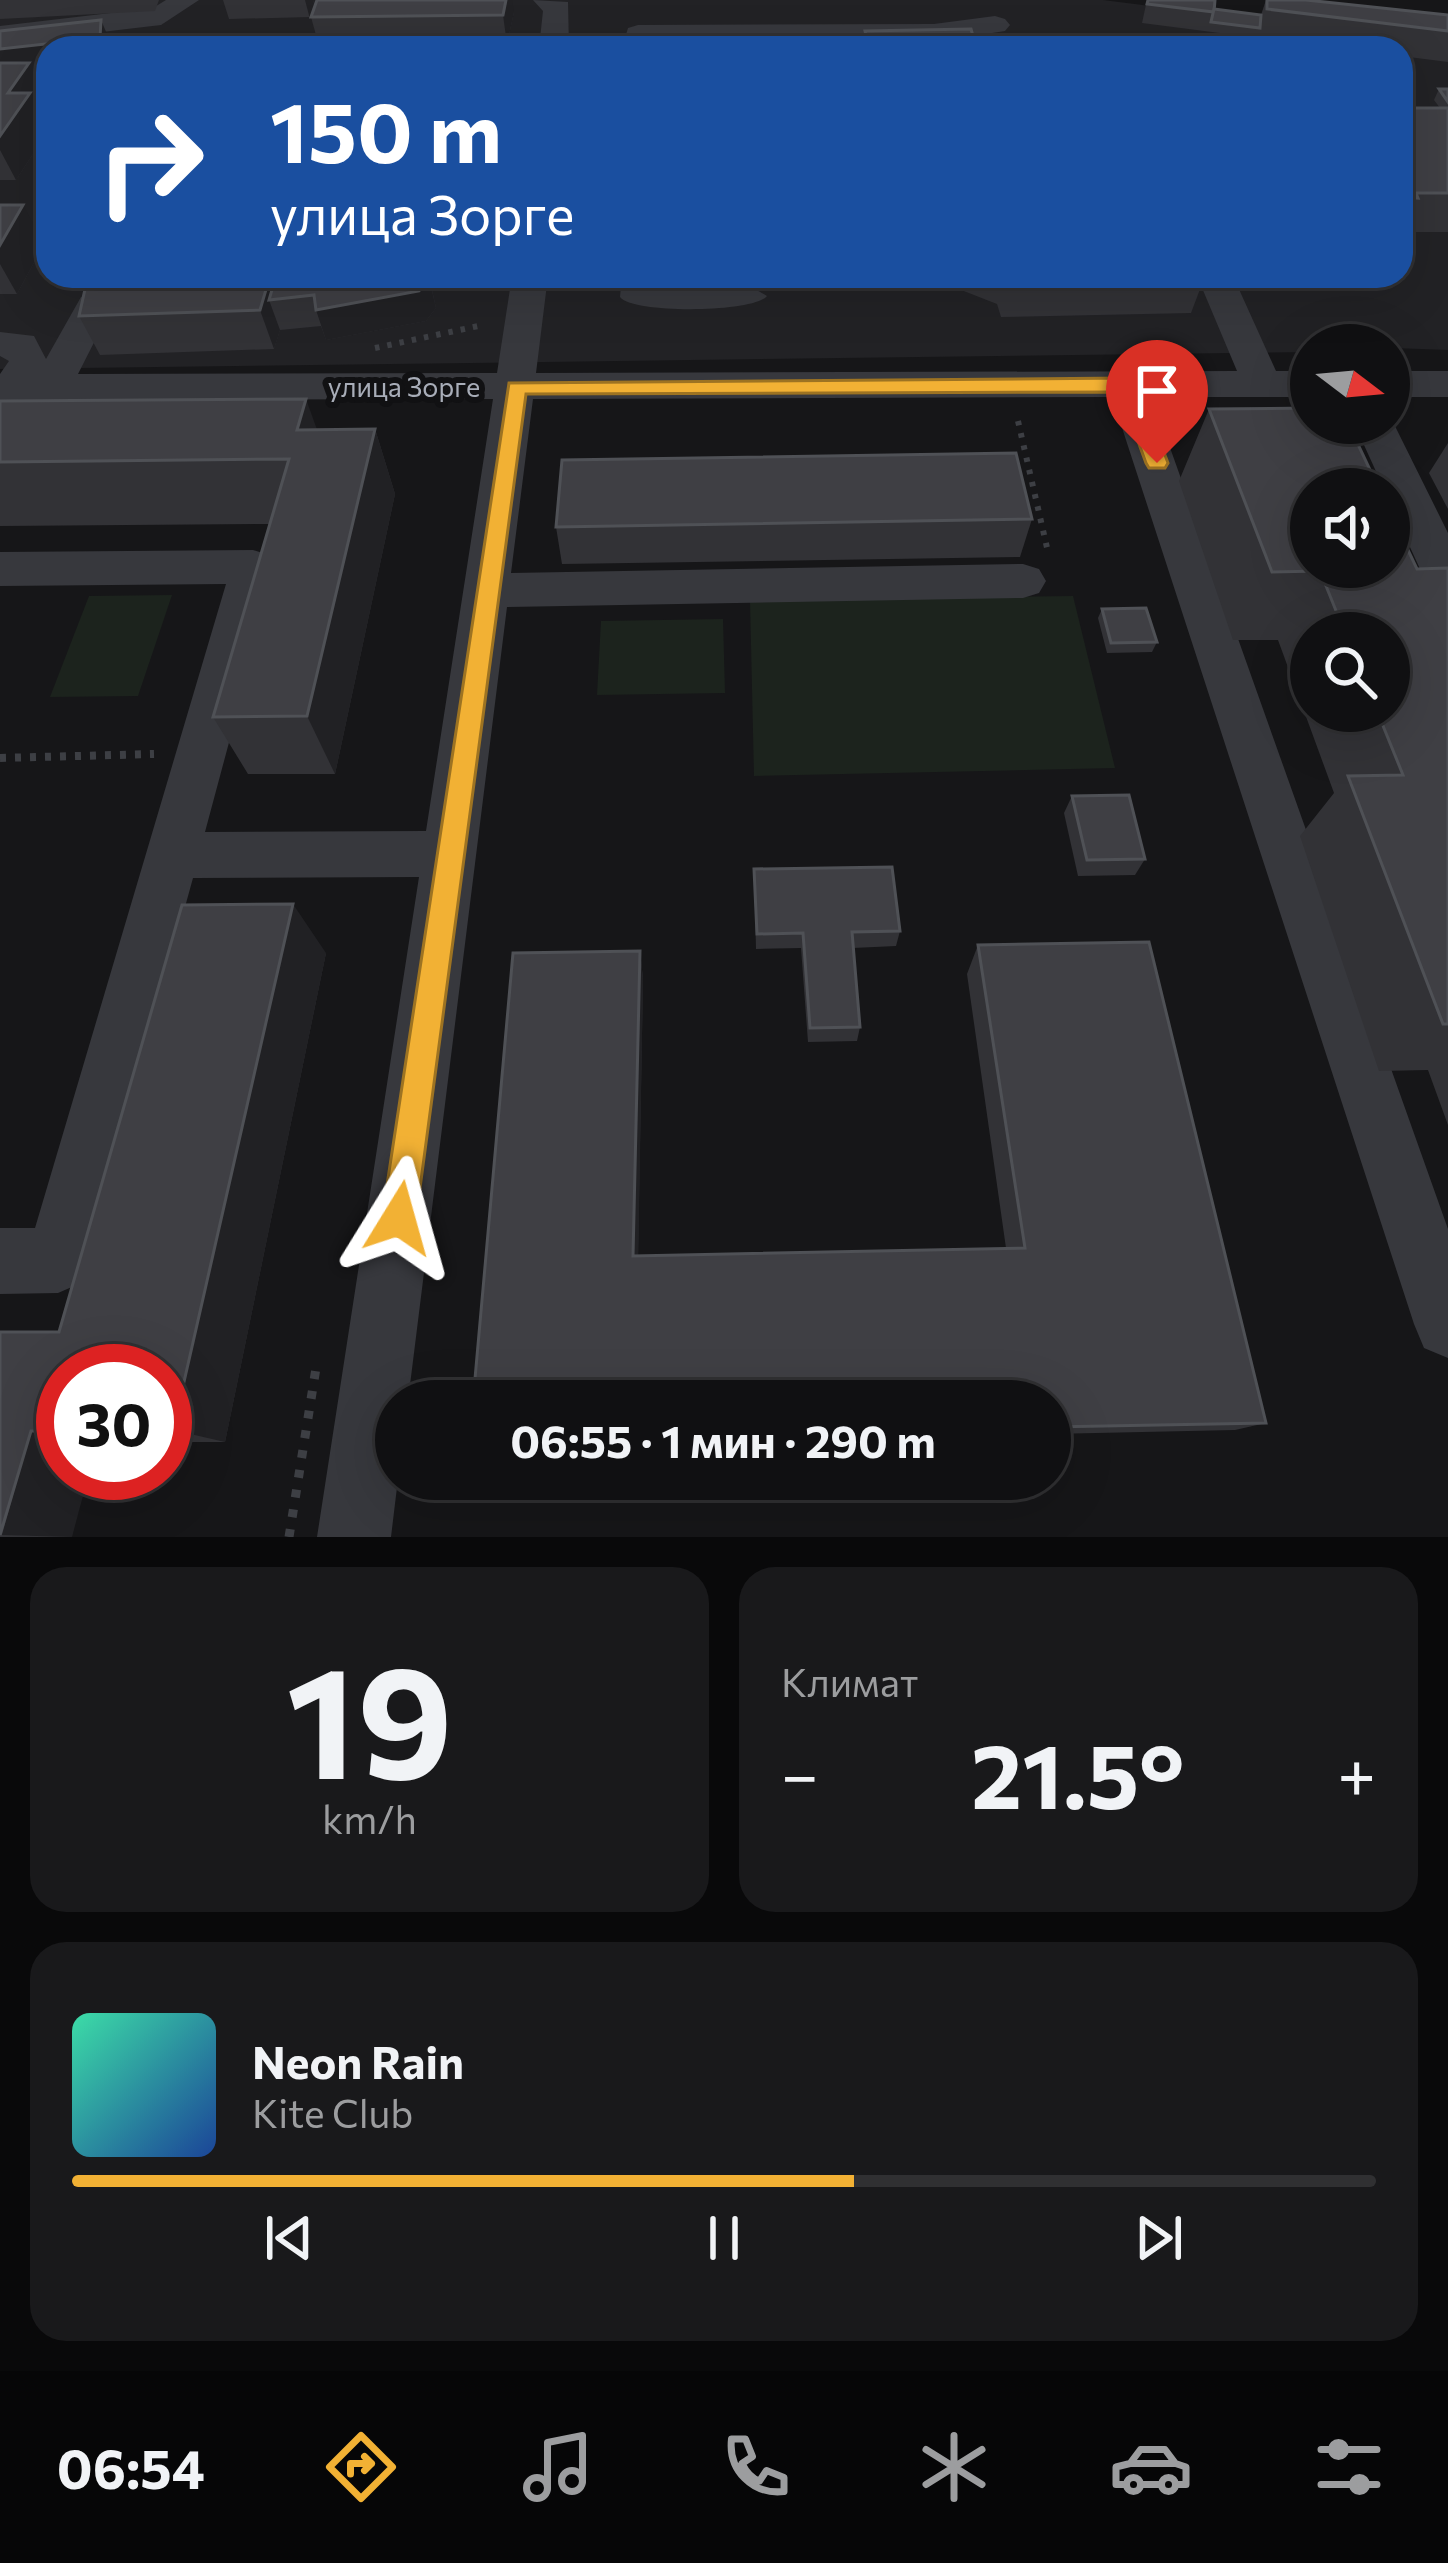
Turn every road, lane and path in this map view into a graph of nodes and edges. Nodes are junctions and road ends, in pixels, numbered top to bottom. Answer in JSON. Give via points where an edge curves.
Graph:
{"nodes":[{"id":1,"x":185,"y":0,"type":"edge"},
{"id":2,"x":552,"y":4,"type":"edge"},
{"id":3,"x":995,"y":25,"type":"dead end"},
{"id":4,"x":0,"y":35,"type":"edge"},
{"id":5,"x":553,"y":36,"type":"edge"},
{"id":6,"x":638,"y":36,"type":"edge"},
{"id":7,"x":529,"y":288,"type":"edge"},
{"id":8,"x":639,"y":288,"type":"edge"},
{"id":9,"x":1219,"y":288,"type":"edge"},
{"id":10,"x":748,"y":296,"type":"dead end"},
{"id":11,"x":94,"y":304,"type":"edge"},
{"id":12,"x":0,"y":344,"type":"edge"},
{"id":13,"x":1262,"y":384,"type":"junction"},
{"id":14,"x":1290,"y":384,"type":"edge"},
{"id":15,"x":1410,"y":384,"type":"edge"},
{"id":16,"x":1448,"y":384,"type":"edge"},
{"id":17,"x":1128,"y":385,"type":"junction"},
{"id":18,"x":22,"y":387,"type":"edge"},
{"id":19,"x":517,"y":388,"type":"junction"},
{"id":20,"x":1018,"y":422,"type":"dead end"},
{"id":21,"x":1384,"y":444,"type":"edge"},
{"id":22,"x":0,"y":569,"type":"edge"},
{"id":23,"x":1448,"y":580,"type":"edge"},
{"id":24,"x":1023,"y":581,"type":"joint"},
{"id":25,"x":488,"y":590,"type":"junction"},
{"id":26,"x":200,"y":753,"type":"junction"},
{"id":27,"x":0,"y":758,"type":"edge"},
{"id":28,"x":451,"y":854,"type":"junction"},
{"id":29,"x":172,"y":855,"type":"junction"},
{"id":30,"x":0,"y":1261,"type":"edge"},
{"id":31,"x":1448,"y":1324,"type":"edge"},
{"id":32,"x":354,"y":1537,"type":"edge"}],
"edges":[{"from":1,"to":4,"type":"street","via":[[161,16]]},
{"from":2,"to":5,"type":"street"},
{"from":3,"to":6,"type":"street","via":[[934,33]]},
{"from":7,"to":19,"type":"street"},
{"from":8,"to":10,"type":"street","via":[[639,297]]},
{"from":9,"to":13,"type":"street"},
{"from":11,"to":18,"type":"street"},
{"from":12,"to":18,"type":"street","via":[[20,345],[28,361]]},
{"from":13,"to":14,"type":"street","name":"улица Зорге"},
{"from":13,"to":17,"type":"street","name":"улица Зорге"},
{"from":15,"to":16,"type":"street"},
{"from":17,"to":19,"type":"street","name":"улица Зорге"},
{"from":17,"to":31,"type":"street"},
{"from":18,"to":19,"type":"street","name":"улица Зорге"},
{"from":19,"to":25,"type":"street"},
{"from":20,"to":24,"type":"path","via":[[1055,580]]},
{"from":21,"to":23,"type":"street"},
{"from":22,"to":26,"type":"street","via":[[254,567]]},
{"from":24,"to":25,"type":"street"},
{"from":25,"to":28,"type":"street"},
{"from":26,"to":27,"type":"path"},
{"from":26,"to":29,"type":"street"},
{"from":28,"to":29,"type":"street"},
{"from":28,"to":32,"type":"street"},
{"from":29,"to":30,"type":"street","via":[[58,1260]]}]}
